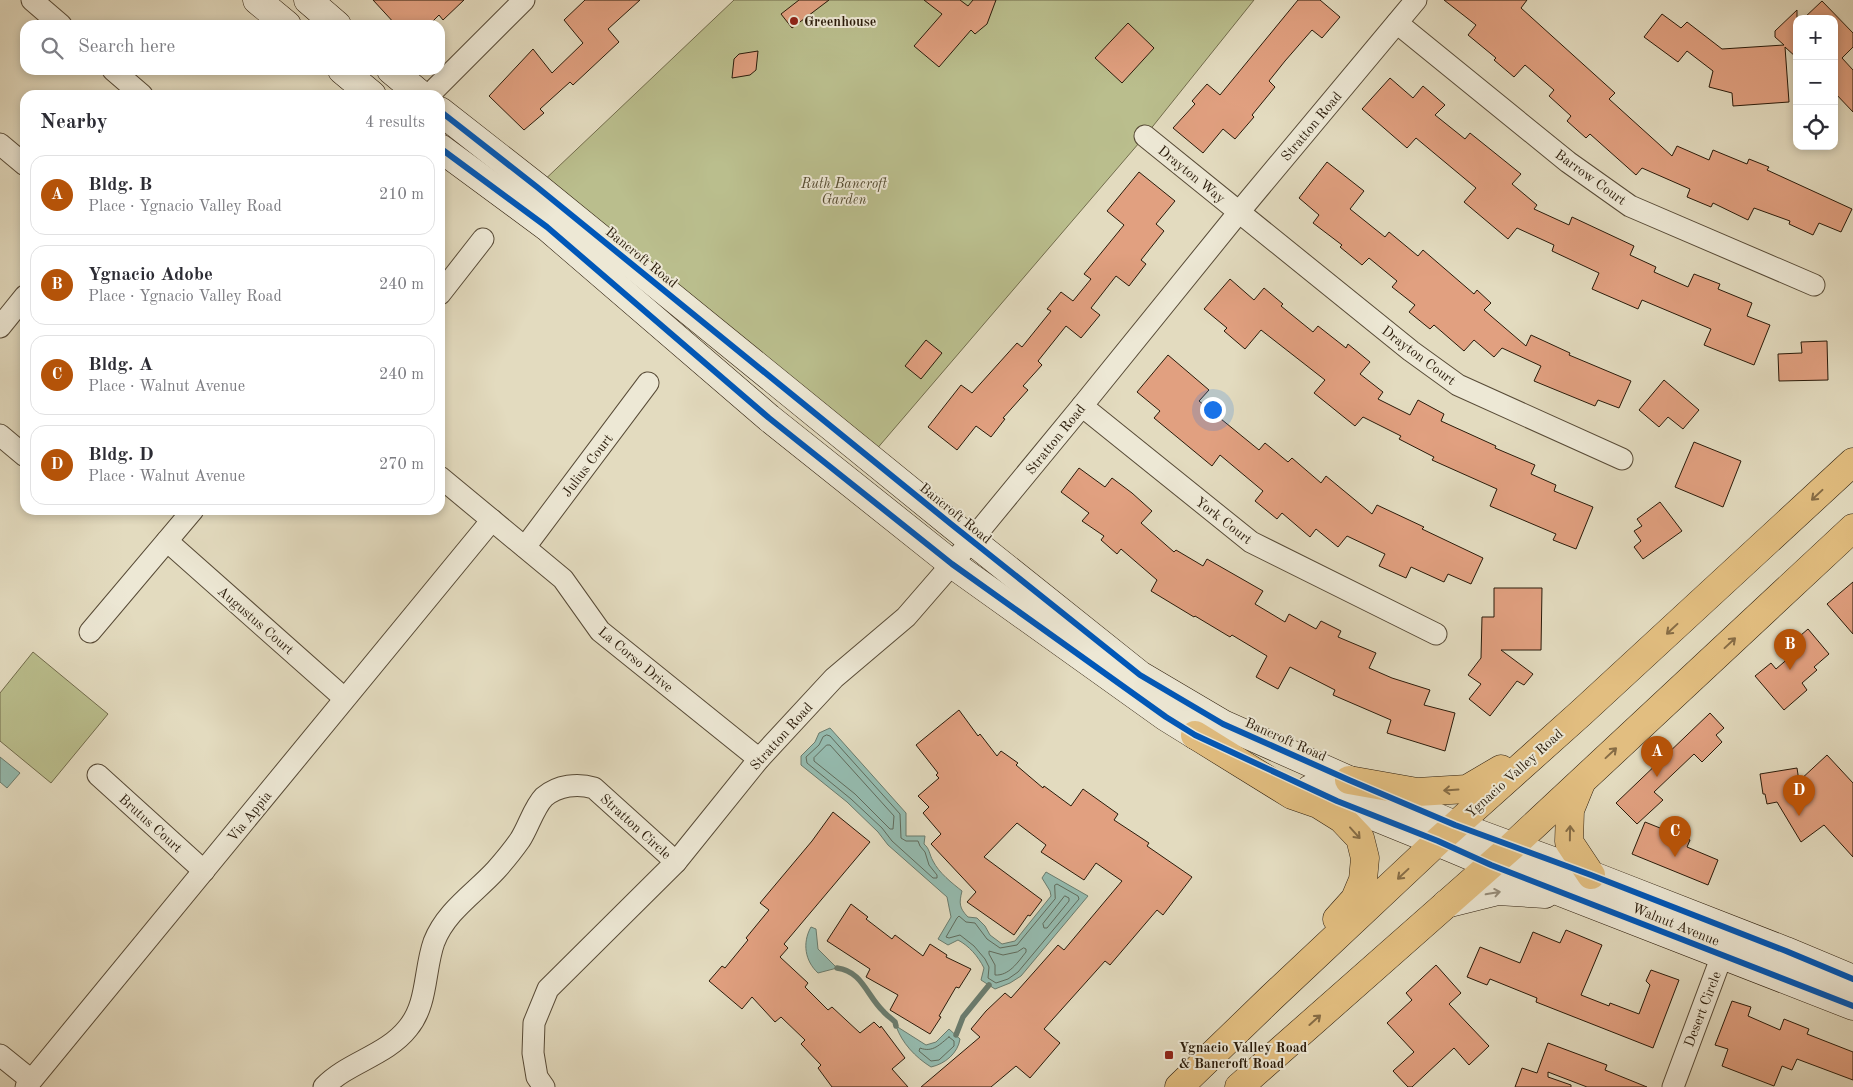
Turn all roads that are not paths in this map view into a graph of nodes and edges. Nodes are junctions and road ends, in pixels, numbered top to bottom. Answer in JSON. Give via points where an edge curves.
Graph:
{"nodes":[{"id":1,"x":32,"y":0,"type":"edge"},
{"id":2,"x":257,"y":0,"type":"edge"},
{"id":3,"x":308,"y":0,"type":"edge"},
{"id":4,"x":524,"y":0,"type":"edge"},
{"id":5,"x":1416,"y":0,"type":"edge"},
{"id":6,"x":55,"y":20,"type":"edge"},
{"id":7,"x":281,"y":20,"type":"edge"},
{"id":8,"x":332,"y":20,"type":"edge"},
{"id":9,"x":1397,"y":23,"type":"junction"},
{"id":10,"x":119,"y":75,"type":"edge"},
{"id":11,"x":348,"y":75,"type":"edge"},
{"id":12,"x":397,"y":75,"type":"edge"},
{"id":13,"x":136,"y":90,"type":"edge"},
{"id":14,"x":366,"y":90,"type":"edge"},
{"id":15,"x":415,"y":90,"type":"edge"},
{"id":16,"x":434,"y":90,"type":"edge"},
{"id":17,"x":445,"y":114,"type":"edge"},
{"id":18,"x":1145,"y":136,"type":"dead end"},
{"id":19,"x":0,"y":144,"type":"edge"},
{"id":20,"x":445,"y":152,"type":"edge"},
{"id":21,"x":20,"y":161,"type":"edge"},
{"id":22,"x":1239,"y":212,"type":"junction"},
{"id":23,"x":484,"y":239,"type":"dead end"},
{"id":24,"x":1814,"y":285,"type":"dead end"},
{"id":25,"x":445,"y":288,"type":"edge"},
{"id":26,"x":20,"y":302,"type":"edge"},
{"id":27,"x":0,"y":327,"type":"edge"},
{"id":28,"x":648,"y":383,"type":"dead end"},
{"id":29,"x":1082,"y":406,"type":"junction"},
{"id":30,"x":0,"y":435,"type":"edge"},
{"id":31,"x":20,"y":452,"type":"edge"},
{"id":32,"x":1622,"y":459,"type":"dead end"},
{"id":33,"x":1853,"y":462,"type":"edge"},
{"id":34,"x":445,"y":481,"type":"edge"},
{"id":35,"x":189,"y":515,"type":"edge"},
{"id":36,"x":492,"y":520,"type":"junction"},
{"id":37,"x":1853,"y":528,"type":"edge"},
{"id":38,"x":971,"y":541,"type":"junction"},
{"id":39,"x":167,"y":542,"type":"junction"},
{"id":40,"x":525,"y":547,"type":"junction"},
{"id":41,"x":952,"y":564,"type":"junction"},
{"id":42,"x":90,"y":632,"type":"dead end"},
{"id":43,"x":1436,"y":634,"type":"dead end"},
{"id":44,"x":344,"y":698,"type":"junction"},
{"id":45,"x":1581,"y":712,"type":"junction"},
{"id":46,"x":1195,"y":735,"type":"junction"},
{"id":47,"x":759,"y":759,"type":"junction"},
{"id":48,"x":98,"y":775,"type":"dead end"},
{"id":49,"x":1583,"y":779,"type":"junction"},
{"id":50,"x":1349,"y":780,"type":"junction"},
{"id":51,"x":1447,"y":833,"type":"junction"},
{"id":52,"x":1511,"y":846,"type":"junction"},
{"id":53,"x":676,"y":862,"type":"junction"},
{"id":54,"x":1491,"y":865,"type":"junction"},
{"id":55,"x":204,"y":871,"type":"junction"},
{"id":56,"x":1591,"y":875,"type":"junction"},
{"id":57,"x":1569,"y":895,"type":"junction"},
{"id":58,"x":1446,"y":904,"type":"junction"},
{"id":59,"x":1727,"y":943,"type":"junction"},
{"id":60,"x":1853,"y":979,"type":"edge"},
{"id":61,"x":1272,"y":997,"type":"junction"},
{"id":62,"x":1853,"y":1006,"type":"edge"},
{"id":63,"x":0,"y":1055,"type":"edge"},
{"id":64,"x":28,"y":1084,"type":"edge"},
{"id":65,"x":324,"y":1087,"type":"edge"},
{"id":66,"x":544,"y":1087,"type":"edge"},
{"id":67,"x":1179,"y":1087,"type":"edge"},
{"id":68,"x":1239,"y":1087,"type":"edge"},
{"id":69,"x":1672,"y":1087,"type":"edge"}],
"edges":[{"from":1,"to":6,"type":"street"},
{"from":2,"to":7,"type":"main road"},
{"from":3,"to":8,"type":"main road"},
{"from":4,"to":16,"type":"street"},
{"from":5,"to":9,"type":"street","name":"Stratton Road"},
{"from":9,"to":22,"type":"street","name":"Stratton Road"},
{"from":9,"to":24,"type":"street","name":"Barrow Court","via":[[1568,162],[1630,206]]},
{"from":10,"to":13,"type":"street"},
{"from":11,"to":14,"type":"main road"},
{"from":12,"to":15,"type":"main road"},
{"from":17,"to":38,"type":"main road","name":"Bancroft Road"},
{"from":18,"to":22,"type":"street","name":"Drayton Way"},
{"from":19,"to":21,"type":"street"},
{"from":20,"to":41,"type":"main road","name":"Bancroft Road","via":[[547,227],[769,418]]},
{"from":22,"to":29,"type":"street","name":"Stratton Road"},
{"from":22,"to":32,"type":"street","name":"Drayton Court","via":[[1458,385]]},
{"from":23,"to":25,"type":"street"},
{"from":26,"to":27,"type":"street"},
{"from":28,"to":40,"type":"street","name":"Julius Court"},
{"from":29,"to":38,"type":"street","name":"Stratton Road"},
{"from":29,"to":43,"type":"street","name":"York Court","via":[[1251,542]]},
{"from":30,"to":31,"type":"street"},
{"from":33,"to":45,"type":"highway","name":"Ygnacio Valley Road","one_way":true},
{"from":34,"to":36,"type":"street","name":"La Corso Drive"},
{"from":35,"to":39,"type":"street"},
{"from":36,"to":40,"type":"street","name":"La Corso Drive"},
{"from":36,"to":44,"type":"street","name":"Via Appia"},
{"from":49,"to":37,"type":"highway","one_way":true},
{"from":38,"to":41,"type":"street","name":"Stratton Road"},
{"from":38,"to":50,"type":"main road","name":"Bancroft Road","via":[[1140,675],[1223,724]]},
{"from":39,"to":42,"type":"street"},
{"from":39,"to":44,"type":"street","name":"Augustus Court"},
{"from":40,"to":47,"type":"street","name":"La Corso Drive","via":[[563,580],[600,631]]},
{"from":41,"to":46,"type":"main road","name":"Bancroft Road"},
{"from":41,"to":47,"type":"street","name":"Stratton Road","via":[[906,617],[834,678]]},
{"from":44,"to":55,"type":"street","name":"Via Appia"},
{"from":45,"to":50,"type":"highway","one_way":true,"via":[[1534,740],[1501,769],[1467,789],[1417,792]]},
{"from":45,"to":51,"type":"highway","name":"Ygnacio Valley Road"},
{"from":46,"to":51,"type":"main road","name":"Bancroft Road","via":[[1338,801]]},
{"from":46,"to":61,"type":"highway","one_way":true,"via":[[1292,795],[1318,804],[1342,819],[1360,838],[1365,866],[1363,880],[1354,899]]},
{"from":47,"to":53,"type":"street","name":"Stratton Road"},
{"from":48,"to":55,"type":"street","name":"Brutus Court"},
{"from":49,"to":52,"type":"highway"},
{"from":56,"to":49,"type":"highway","one_way":true,"via":[[1569,842],[1570,810]]},
{"from":50,"to":51,"type":"main road","name":"Bancroft Road"},
{"from":51,"to":52,"type":"main road","name":"Bancroft Road"},
{"from":51,"to":54,"type":"main road","name":"Bancroft Road"},
{"from":51,"to":61,"type":"highway","name":"Ygnacio Valley Road","one_way":true},
{"from":52,"to":54,"type":"highway"},
{"from":52,"to":56,"type":"main road","name":"Walnut Avenue"},
{"from":53,"to":65,"type":"street","name":"Stratton Circle","via":[[594,788],[568,786],[543,798],[520,839],[496,870],[443,925],[434,942],[418,1011],[409,1027],[384,1049]]},
{"from":53,"to":66,"type":"street","name":"Stratton Circle","via":[[548,989],[534,1023],[533,1053],[537,1077]]},
{"from":54,"to":57,"type":"main road","name":"Walnut Avenue"},
{"from":54,"to":58,"type":"highway"},
{"from":55,"to":64,"type":"street","name":"Via Appia"},
{"from":56,"to":59,"type":"main road","name":"Walnut Avenue"},
{"from":58,"to":57,"type":"main road","one_way":true,"via":[[1498,892]]},
{"from":57,"to":59,"type":"main road","name":"Walnut Avenue"},
{"from":68,"to":58,"type":"highway","one_way":true},
{"from":59,"to":60,"type":"main road","name":"Walnut Avenue","via":[[1786,951]]},
{"from":59,"to":62,"type":"main road","name":"Walnut Avenue"},
{"from":59,"to":69,"type":"street","name":"Desert Circle"},
{"from":61,"to":67,"type":"highway","name":"Ygnacio Valley Road"},
{"from":63,"to":64,"type":"street","name":"Via Appia"}]}
